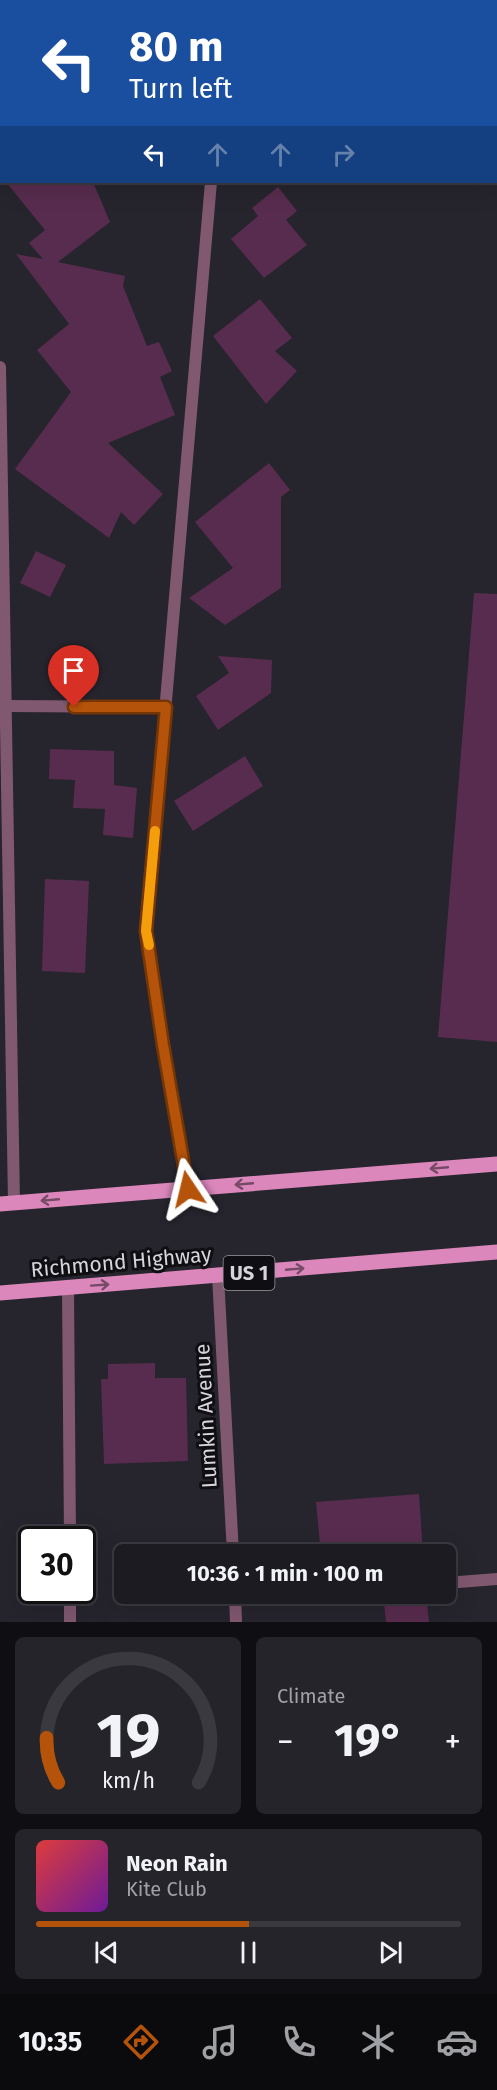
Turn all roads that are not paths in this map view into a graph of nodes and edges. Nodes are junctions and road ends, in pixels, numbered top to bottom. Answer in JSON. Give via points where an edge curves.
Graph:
{"nodes":[{"id":1,"x":211,"y":183,"type":"edge"},
{"id":2,"x":0,"y":367,"type":"edge"},
{"id":3,"x":6,"y":706,"type":"junction"},
{"id":4,"x":166,"y":707,"type":"junction"},
{"id":5,"x":497,"y":1164,"type":"edge"},
{"id":6,"x":188,"y":1189,"type":"junction"},
{"id":7,"x":7,"y":1204,"type":"edge"},
{"id":8,"x":497,"y":1252,"type":"edge"},
{"id":9,"x":219,"y":1276,"type":"junction"},
{"id":10,"x":68,"y":1287,"type":"junction"},
{"id":11,"x":0,"y":1293,"type":"edge"},
{"id":12,"x":70,"y":1526,"type":"edge"},
{"id":13,"x":232,"y":1544,"type":"edge"},
{"id":14,"x":497,"y":1579,"type":"edge"},
{"id":15,"x":456,"y":1582,"type":"edge"},
{"id":16,"x":70,"y":1604,"type":"edge"},
{"id":17,"x":235,"y":1604,"type":"edge"},
{"id":18,"x":70,"y":1622,"type":"edge"},
{"id":19,"x":236,"y":1622,"type":"edge"}],
"edges":[{"from":1,"to":4,"type":"street"},
{"from":2,"to":3,"type":"street"},
{"from":3,"to":4,"type":"street"},
{"from":3,"to":7,"type":"street"},
{"from":4,"to":6,"type":"street","via":[[146,931]]},
{"from":5,"to":6,"type":"main road","one_way":true},
{"from":6,"to":7,"type":"main road","one_way":true},
{"from":9,"to":8,"type":"main road","name":"Richmond Highway","number":"US 1","one_way":true},
{"from":10,"to":9,"type":"main road","name":"Richmond Highway","number":"US 1","one_way":true},
{"from":9,"to":13,"type":"street","name":"Lumkin Avenue"},
{"from":10,"to":11,"type":"main road","name":"Richmond Highway","number":"US 1"},
{"from":10,"to":12,"type":"street"},
{"from":14,"to":15,"type":"street"},
{"from":16,"to":18,"type":"street"},
{"from":17,"to":19,"type":"street"}]}
